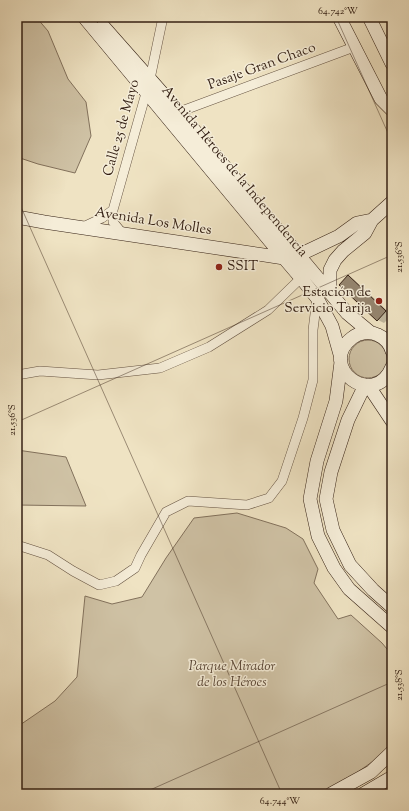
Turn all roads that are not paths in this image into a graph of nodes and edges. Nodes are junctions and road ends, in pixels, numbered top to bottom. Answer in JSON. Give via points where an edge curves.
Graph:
{"nodes":[{"id":1,"x":84,"y":17,"type":"edge"},
{"id":2,"x":95,"y":17,"type":"edge"},
{"id":3,"x":163,"y":17,"type":"edge"},
{"id":4,"x":339,"y":17,"type":"edge"},
{"id":5,"x":369,"y":17,"type":"edge"},
{"id":6,"x":354,"y":47,"type":"junction"},
{"id":7,"x":392,"y":64,"type":"edge"},
{"id":8,"x":148,"y":85,"type":"junction"},
{"id":9,"x":392,"y":110,"type":"edge"},
{"id":10,"x":180,"y":112,"type":"junction"},
{"id":11,"x":392,"y":202,"type":"edge"},
{"id":12,"x":113,"y":210,"type":"junction"},
{"id":13,"x":17,"y":217,"type":"edge"},
{"id":14,"x":372,"y":220,"type":"junction"},
{"id":15,"x":81,"y":228,"type":"junction"},
{"id":16,"x":122,"y":233,"type":"junction"},
{"id":17,"x":299,"y":255,"type":"junction"},
{"id":18,"x":286,"y":261,"type":"junction"},
{"id":19,"x":301,"y":278,"type":"junction"},
{"id":20,"x":330,"y":293,"type":"junction"},
{"id":21,"x":317,"y":298,"type":"junction"},
{"id":22,"x":371,"y":333,"type":"junction"},
{"id":23,"x":392,"y":351,"type":"edge"},
{"id":24,"x":341,"y":360,"type":"junction"},
{"id":25,"x":392,"y":367,"type":"edge"},
{"id":26,"x":17,"y":375,"type":"edge"},
{"id":27,"x":367,"y":385,"type":"junction"},
{"id":28,"x":392,"y":421,"type":"edge"},
{"id":29,"x":17,"y":545,"type":"edge"},
{"id":30,"x":392,"y":607,"type":"edge"},
{"id":31,"x":392,"y":627,"type":"edge"},
{"id":32,"x":392,"y":752,"type":"edge"},
{"id":33,"x":392,"y":777,"type":"edge"},
{"id":34,"x":331,"y":794,"type":"edge"},
{"id":35,"x":362,"y":794,"type":"edge"}],
"edges":[{"from":1,"to":8,"type":"street","name":"Avenida Héroes de la Independencia"},
{"from":2,"to":8,"type":"street","name":"Avenida Héroes de la Independencia"},
{"from":3,"to":8,"type":"street","name":"Calle 25 de Mayo"},
{"from":4,"to":6,"type":"street"},
{"from":5,"to":7,"type":"street"},
{"from":6,"to":9,"type":"street","via":[[381,100]]},
{"from":6,"to":10,"type":"street","name":"Pasaje Gran Chaco"},
{"from":8,"to":10,"type":"street","name":"Avenida Héroes de la Independencia"},
{"from":8,"to":12,"type":"street","name":"Calle 25 de Mayo"},
{"from":8,"to":18,"type":"street","name":"Avenida Héroes de la Independencia"},
{"from":10,"to":17,"type":"street","name":"Avenida Héroes de la Independencia"},
{"from":11,"to":14,"type":"street"},
{"from":12,"to":15,"type":"street"},
{"from":12,"to":16,"type":"street","via":[[113,222]]},
{"from":13,"to":15,"type":"street","name":"Avenida Los Molles"},
{"from":14,"to":17,"type":"street","via":[[357,223],[339,236]]},
{"from":14,"to":20,"type":"street","via":[[364,233],[335,260],[330,270]]},
{"from":15,"to":16,"type":"street","name":"Avenida Los Molles"},
{"from":16,"to":18,"type":"street","name":"Avenida Los Molles"},
{"from":17,"to":18,"type":"street"},
{"from":17,"to":20,"type":"street","name":"Avenida Héroes de la Independencia"},
{"from":18,"to":19,"type":"street","name":"Avenida Héroes de la Independencia"},
{"from":19,"to":21,"type":"street","name":"Avenida Héroes de la Independencia"},
{"from":19,"to":26,"type":"street","via":[[268,310],[209,346],[160,368],[98,375],[40,371]]},
{"from":20,"to":22,"type":"street","name":"Avenida Héroes de la Independencia","via":[[347,313]]},
{"from":21,"to":24,"type":"street","name":"Avenida Héroes de la Independencia","via":[[332,326]]},
{"from":21,"to":29,"type":"street","via":[[313,330],[313,380],[282,481],[269,498],[247,505],[188,501],[166,512],[136,568],[116,581],[99,584],[48,555]]},
{"from":22,"to":23,"type":"street","name":"Avenida Héroes de la Independencia","via":[[380,335]]},
{"from":22,"to":24,"type":"street","via":[[362,333],[350,339],[342,349]]},
{"from":24,"to":27,"type":"street","via":[[343,370],[349,378],[356,383]]},
{"from":24,"to":31,"type":"street","name":"Avenida Héroes de la Independencia","via":[[336,401],[317,461],[310,499],[318,536],[334,568],[349,589]]},
{"from":25,"to":27,"type":"street","via":[[384,380]]},
{"from":27,"to":28,"type":"street"},
{"from":27,"to":30,"type":"street","via":[[348,420],[331,472],[326,499],[333,530],[350,565]]},
{"from":32,"to":34,"type":"street","via":[[371,772]]},
{"from":33,"to":35,"type":"street"}]}
